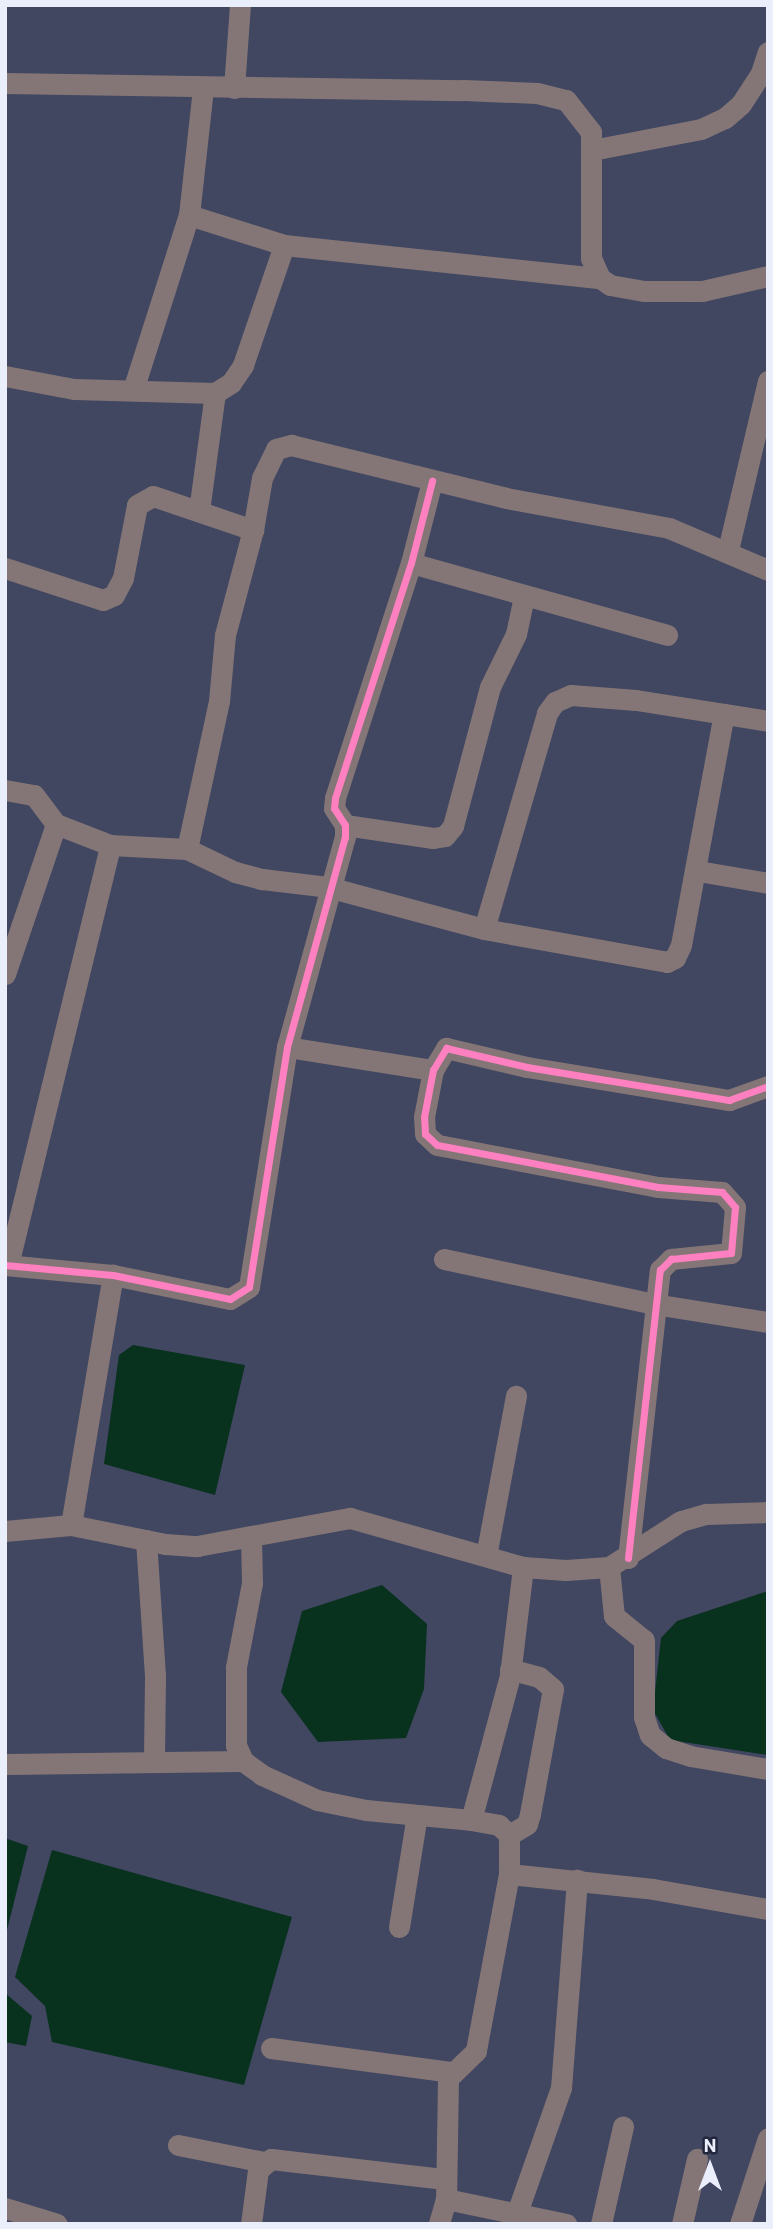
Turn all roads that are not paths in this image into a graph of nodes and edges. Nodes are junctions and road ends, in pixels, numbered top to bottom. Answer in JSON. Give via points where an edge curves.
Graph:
{"nodes":[{"id":1,"x":240,"y":5,"type":"edge"},
{"id":2,"x":768,"y":52,"type":"edge"},
{"id":3,"x":764,"y":74,"type":"edge"},
{"id":4,"x":5,"y":83,"type":"edge"},
{"id":5,"x":234,"y":88,"type":"junction"},
{"id":6,"x":203,"y":89,"type":"junction"},
{"id":7,"x":592,"y":150,"type":"junction"},
{"id":8,"x":189,"y":215,"type":"junction"},
{"id":9,"x":284,"y":245,"type":"junction"},
{"id":10,"x":768,"y":276,"type":"edge"},
{"id":11,"x":600,"y":278,"type":"junction"},
{"id":12,"x":5,"y":376,"type":"edge"},
{"id":13,"x":768,"y":381,"type":"edge"},
{"id":14,"x":133,"y":390,"type":"junction"},
{"id":15,"x":215,"y":393,"type":"junction"},
{"id":16,"x":432,"y":481,"type":"junction"},
{"id":17,"x":199,"y":511,"type":"junction"},
{"id":18,"x":253,"y":530,"type":"junction"},
{"id":19,"x":728,"y":550,"type":"junction"},
{"id":20,"x":411,"y":563,"type":"junction"},
{"id":21,"x":5,"y":568,"type":"edge"},
{"id":22,"x":768,"y":570,"type":"edge"},
{"id":23,"x":524,"y":596,"type":"junction"},
{"id":24,"x":667,"y":635,"type":"dead end"},
{"id":25,"x":724,"y":714,"type":"junction"},
{"id":26,"x":768,"y":721,"type":"edge"},
{"id":27,"x":5,"y":790,"type":"edge"},
{"id":28,"x":56,"y":824,"type":"junction"},
{"id":29,"x":345,"y":825,"type":"junction"},
{"id":30,"x":110,"y":845,"type":"junction"},
{"id":31,"x":187,"y":849,"type":"junction"},
{"id":32,"x":698,"y":871,"type":"junction"},
{"id":33,"x":768,"y":883,"type":"edge"},
{"id":34,"x":328,"y":887,"type":"junction"},
{"id":35,"x":484,"y":929,"type":"junction"},
{"id":36,"x":5,"y":974,"type":"edge"},
{"id":37,"x":287,"y":1047,"type":"junction"},
{"id":38,"x":433,"y":1070,"type":"junction"},
{"id":39,"x":768,"y":1086,"type":"edge"},
{"id":40,"x":444,"y":1259,"type":"dead end"},
{"id":41,"x":7,"y":1265,"type":"edge"},
{"id":42,"x":113,"y":1275,"type":"junction"},
{"id":43,"x":654,"y":1304,"type":"junction"},
{"id":44,"x":768,"y":1322,"type":"edge"},
{"id":45,"x":516,"y":1396,"type":"dead end"},
{"id":46,"x":768,"y":1512,"type":"edge"},
{"id":47,"x":71,"y":1525,"type":"junction"},
{"id":48,"x":5,"y":1531,"type":"edge"},
{"id":49,"x":251,"y":1538,"type":"junction"},
{"id":50,"x":146,"y":1540,"type":"junction"},
{"id":51,"x":486,"y":1556,"type":"junction"},
{"id":52,"x":618,"y":1562,"type":"junction"},
{"id":53,"x":523,"y":1567,"type":"junction"},
{"id":54,"x":510,"y":1669,"type":"junction"},
{"id":55,"x":243,"y":1761,"type":"junction"},
{"id":56,"x":154,"y":1762,"type":"junction"},
{"id":57,"x":5,"y":1763,"type":"edge"},
{"id":58,"x":768,"y":1769,"type":"edge"},
{"id":59,"x":417,"y":1815,"type":"junction"},
{"id":60,"x":471,"y":1820,"type":"junction"},
{"id":61,"x":509,"y":1835,"type":"junction"},
{"id":62,"x":509,"y":1874,"type":"junction"},
{"id":63,"x":577,"y":1881,"type":"junction"},
{"id":64,"x":768,"y":1909,"type":"edge"},
{"id":65,"x":400,"y":1927,"type":"dead end"},
{"id":66,"x":271,"y":2048,"type":"dead end"},
{"id":67,"x":450,"y":2072,"type":"junction"},
{"id":68,"x":623,"y":2126,"type":"dead end"},
{"id":69,"x":768,"y":2138,"type":"edge"},
{"id":70,"x":178,"y":2145,"type":"dead end"},
{"id":71,"x":697,"y":2159,"type":"dead end"},
{"id":72,"x":264,"y":2162,"type":"junction"},
{"id":73,"x":445,"y":2189,"type":"junction"},
{"id":74,"x":5,"y":2208,"type":"edge"},
{"id":75,"x":515,"y":2217,"type":"edge"},
{"id":76,"x":57,"y":2224,"type":"edge"},
{"id":77,"x":251,"y":2224,"type":"edge"},
{"id":78,"x":439,"y":2224,"type":"edge"},
{"id":79,"x":566,"y":2224,"type":"edge"},
{"id":80,"x":601,"y":2224,"type":"edge"},
{"id":81,"x":682,"y":2224,"type":"edge"},
{"id":82,"x":740,"y":2224,"type":"edge"}],
"edges":[{"from":1,"to":5,"type":"street"},
{"from":2,"to":3,"type":"street"},
{"from":3,"to":7,"type":"street","via":[[725,118],[701,129]]},
{"from":4,"to":6,"type":"street"},
{"from":5,"to":6,"type":"street"},
{"from":5,"to":7,"type":"street","via":[[537,93],[565,100],[581,115],[591,132]]},
{"from":6,"to":8,"type":"street"},
{"from":7,"to":11,"type":"street","via":[[591,258]]},
{"from":8,"to":9,"type":"street"},
{"from":8,"to":14,"type":"street"},
{"from":9,"to":11,"type":"street"},
{"from":9,"to":15,"type":"street","via":[[243,365],[231,383]]},
{"from":10,"to":11,"type":"street","via":[[702,291],[644,291],[610,285]]},
{"from":12,"to":14,"type":"street","via":[[74,389]]},
{"from":13,"to":19,"type":"street"},
{"from":14,"to":15,"type":"street"},
{"from":15,"to":17,"type":"street"},
{"from":16,"to":18,"type":"street","via":[[291,445],[276,450],[268,460]]},
{"from":16,"to":19,"type":"street","via":[[669,528]]},
{"from":16,"to":20,"type":"street"},
{"from":17,"to":18,"type":"street"},
{"from":17,"to":21,"type":"street","via":[[166,498],[144,498],[134,516],[123,578],[114,595],[103,600]]},
{"from":18,"to":31,"type":"street","via":[[225,635],[219,701]]},
{"from":19,"to":22,"type":"street"},
{"from":20,"to":23,"type":"street"},
{"from":20,"to":29,"type":"street","via":[[335,798],[334,808]]},
{"from":23,"to":24,"type":"street"},
{"from":23,"to":29,"type":"street","via":[[516,634],[491,687],[453,826],[445,836],[433,838]]},
{"from":25,"to":26,"type":"street"},
{"from":25,"to":32,"type":"street"},
{"from":25,"to":35,"type":"street","via":[[571,695],[555,702],[547,713]]},
{"from":27,"to":28,"type":"street","via":[[33,795]]},
{"from":28,"to":30,"type":"street"},
{"from":28,"to":36,"type":"street"},
{"from":29,"to":34,"type":"street"},
{"from":30,"to":31,"type":"street"},
{"from":30,"to":41,"type":"street"},
{"from":31,"to":34,"type":"street","via":[[235,872]]},
{"from":32,"to":33,"type":"street"},
{"from":32,"to":35,"type":"street","via":[[681,945],[675,958],[667,962]]},
{"from":34,"to":35,"type":"street"},
{"from":34,"to":37,"type":"street"},
{"from":37,"to":38,"type":"street"},
{"from":37,"to":42,"type":"street","via":[[249,1287],[230,1298]]},
{"from":38,"to":39,"type":"street","via":[[438,1056],[454,1049],[527,1067],[729,1100]]},
{"from":38,"to":43,"type":"street","via":[[424,1117],[425,1134],[437,1145],[658,1187],[730,1195],[735,1207],[731,1253],[663,1264]]},
{"from":40,"to":43,"type":"street"},
{"from":41,"to":42,"type":"street"},
{"from":42,"to":47,"type":"street"},
{"from":43,"to":44,"type":"street"},
{"from":43,"to":52,"type":"street"},
{"from":45,"to":51,"type":"street"},
{"from":46,"to":52,"type":"street","via":[[706,1514],[681,1521]]},
{"from":47,"to":48,"type":"street"},
{"from":47,"to":50,"type":"street"},
{"from":49,"to":50,"type":"street","via":[[197,1546]]},
{"from":49,"to":51,"type":"street","via":[[315,1521],[350,1518]]},
{"from":49,"to":55,"type":"street","via":[[252,1583],[236,1667],[236,1745]]},
{"from":50,"to":56,"type":"street","via":[[155,1677]]},
{"from":51,"to":53,"type":"street"},
{"from":52,"to":53,"type":"street"},
{"from":52,"to":58,"type":"street","via":[[614,1616],[643,1640],[644,1717],[650,1735],[666,1748],[690,1756]]},
{"from":53,"to":54,"type":"street"},
{"from":54,"to":60,"type":"street"},
{"from":54,"to":61,"type":"street","via":[[539,1677],[553,1689],[527,1824]]},
{"from":55,"to":56,"type":"street"},
{"from":55,"to":59,"type":"street","via":[[262,1775],[317,1800]]},
{"from":56,"to":57,"type":"street"},
{"from":59,"to":60,"type":"street"},
{"from":59,"to":65,"type":"street"},
{"from":60,"to":61,"type":"street","via":[[499,1825]]},
{"from":61,"to":62,"type":"street"},
{"from":62,"to":63,"type":"street"},
{"from":62,"to":67,"type":"street","via":[[476,2052]]},
{"from":63,"to":64,"type":"street"},
{"from":63,"to":75,"type":"street","via":[[561,2088]]},
{"from":66,"to":67,"type":"street"},
{"from":67,"to":73,"type":"street"},
{"from":68,"to":80,"type":"street"},
{"from":69,"to":82,"type":"street"},
{"from":70,"to":72,"type":"street"},
{"from":71,"to":81,"type":"street"},
{"from":72,"to":73,"type":"street"},
{"from":72,"to":77,"type":"street","via":[[258,2170]]},
{"from":73,"to":75,"type":"street"},
{"from":73,"to":78,"type":"street"},
{"from":74,"to":76,"type":"street"},
{"from":75,"to":79,"type":"street"}]}
